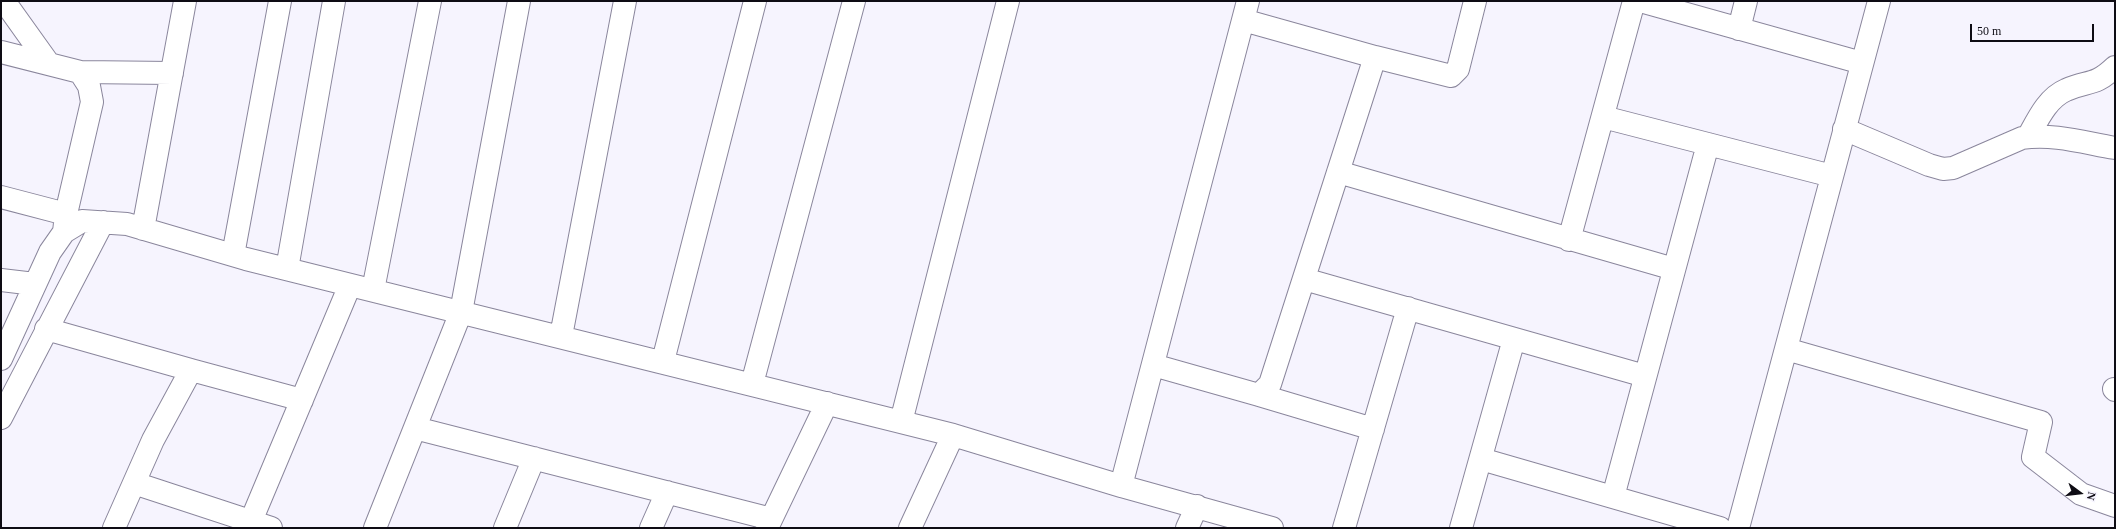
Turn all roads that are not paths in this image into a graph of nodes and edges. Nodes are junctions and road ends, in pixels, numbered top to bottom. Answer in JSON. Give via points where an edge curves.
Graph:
{"nodes":[{"id":1,"x":4,"y":1,"type":"edge"},
{"id":2,"x":185,"y":1,"type":"edge"},
{"id":3,"x":280,"y":1,"type":"edge"},
{"id":4,"x":334,"y":1,"type":"edge"},
{"id":5,"x":430,"y":1,"type":"edge"},
{"id":6,"x":519,"y":1,"type":"edge"},
{"id":7,"x":625,"y":1,"type":"edge"},
{"id":8,"x":755,"y":1,"type":"edge"},
{"id":9,"x":854,"y":1,"type":"edge"},
{"id":10,"x":1008,"y":1,"type":"edge"},
{"id":11,"x":1475,"y":1,"type":"edge"},
{"id":12,"x":1634,"y":1,"type":"edge"},
{"id":13,"x":1640,"y":1,"type":"edge"},
{"id":14,"x":1746,"y":1,"type":"edge"},
{"id":15,"x":1879,"y":1,"type":"edge"},
{"id":16,"x":1245,"y":11,"type":"edge"},
{"id":17,"x":1739,"y":29,"type":"junction"},
{"id":18,"x":1,"y":52,"type":"edge"},
{"id":19,"x":1375,"y":57,"type":"junction"},
{"id":20,"x":1862,"y":63,"type":"junction"},
{"id":21,"x":49,"y":64,"type":"junction"},
{"id":22,"x":2115,"y":67,"type":"edge"},
{"id":23,"x":80,"y":72,"type":"junction"},
{"id":24,"x":172,"y":73,"type":"junction"},
{"id":25,"x":1603,"y":117,"type":"junction"},
{"id":26,"x":1844,"y":130,"type":"junction"},
{"id":27,"x":2028,"y":137,"type":"junction"},
{"id":28,"x":1708,"y":144,"type":"junction"},
{"id":29,"x":2115,"y":148,"type":"edge"},
{"id":30,"x":1338,"y":172,"type":"junction"},
{"id":31,"x":1832,"y":176,"type":"junction"},
{"id":32,"x":1,"y":197,"type":"edge"},
{"id":33,"x":103,"y":222,"type":"junction"},
{"id":34,"x":65,"y":223,"type":"junction"},
{"id":35,"x":143,"y":229,"type":"junction"},
{"id":36,"x":1568,"y":240,"type":"junction"},
{"id":37,"x":233,"y":255,"type":"junction"},
{"id":38,"x":287,"y":269,"type":"junction"},
{"id":39,"x":1674,"y":269,"type":"junction"},
{"id":40,"x":1304,"y":279,"type":"junction"},
{"id":41,"x":35,"y":284,"type":"junction"},
{"id":42,"x":3,"y":285,"type":"edge"},
{"id":43,"x":350,"y":285,"type":"junction"},
{"id":44,"x":373,"y":290,"type":"junction"},
{"id":45,"x":1408,"y":308,"type":"junction"},
{"id":46,"x":461,"y":312,"type":"junction"},
{"id":47,"x":46,"y":329,"type":"junction"},
{"id":48,"x":561,"y":336,"type":"junction"},
{"id":49,"x":1514,"y":339,"type":"junction"},
{"id":50,"x":1786,"y":349,"type":"junction"},
{"id":51,"x":1,"y":359,"type":"edge"},
{"id":52,"x":663,"y":362,"type":"junction"},
{"id":53,"x":1153,"y":364,"type":"junction"},
{"id":54,"x":191,"y":370,"type":"junction"},
{"id":55,"x":1645,"y":376,"type":"junction"},
{"id":56,"x":752,"y":384,"type":"junction"},
{"id":57,"x":1259,"y":394,"type":"junction"},
{"id":58,"x":302,"y":400,"type":"junction"},
{"id":59,"x":827,"y":403,"type":"junction"},
{"id":60,"x":1,"y":418,"type":"edge"},
{"id":61,"x":901,"y":422,"type":"junction"},
{"id":62,"x":415,"y":428,"type":"junction"},
{"id":63,"x":1373,"y":429,"type":"junction"},
{"id":64,"x":953,"y":435,"type":"junction"},
{"id":65,"x":534,"y":458,"type":"junction"},
{"id":66,"x":1480,"y":459,"type":"junction"},
{"id":67,"x":134,"y":483,"type":"junction"},
{"id":68,"x":1121,"y":486,"type":"junction"},
{"id":69,"x":667,"y":492,"type":"junction"},
{"id":70,"x":1613,"y":497,"type":"junction"},
{"id":71,"x":1197,"y":506,"type":"junction"},
{"id":72,"x":2115,"y":506,"type":"edge"},
{"id":73,"x":250,"y":521,"type":"junction"},
{"id":74,"x":769,"y":524,"type":"edge"},
{"id":75,"x":114,"y":528,"type":"edge"},
{"id":76,"x":271,"y":528,"type":"edge"},
{"id":77,"x":375,"y":528,"type":"edge"},
{"id":78,"x":505,"y":528,"type":"edge"},
{"id":79,"x":652,"y":528,"type":"edge"},
{"id":80,"x":910,"y":528,"type":"edge"},
{"id":81,"x":1187,"y":528,"type":"edge"},
{"id":82,"x":1272,"y":528,"type":"edge"},
{"id":83,"x":1344,"y":528,"type":"edge"},
{"id":84,"x":1461,"y":528,"type":"edge"},
{"id":85,"x":1720,"y":528,"type":"edge"},
{"id":86,"x":1738,"y":528,"type":"edge"}],
"edges":[{"from":1,"to":21,"type":"street"},
{"from":2,"to":24,"type":"street"},
{"from":3,"to":37,"type":"street"},
{"from":4,"to":38,"type":"street"},
{"from":5,"to":44,"type":"street"},
{"from":6,"to":46,"type":"street"},
{"from":7,"to":48,"type":"street"},
{"from":8,"to":52,"type":"street"},
{"from":9,"to":56,"type":"street"},
{"from":10,"to":61,"type":"street"},
{"from":11,"to":19,"type":"street","via":[[1458,69],[1451,76]]},
{"from":12,"to":25,"type":"street"},
{"from":13,"to":17,"type":"street"},
{"from":14,"to":17,"type":"street"},
{"from":15,"to":20,"type":"street"},
{"from":16,"to":19,"type":"street"},
{"from":16,"to":53,"type":"street"},
{"from":17,"to":20,"type":"street"},
{"from":18,"to":21,"type":"street"},
{"from":19,"to":30,"type":"street"},
{"from":20,"to":26,"type":"street"},
{"from":21,"to":23,"type":"street"},
{"from":22,"to":27,"type":"street","via":[[2097,82],[2066,90],[2056,97],[2043,110]]},
{"from":23,"to":24,"type":"street"},
{"from":23,"to":34,"type":"street","via":[[88,86],[92,102]]},
{"from":24,"to":35,"type":"street"},
{"from":25,"to":28,"type":"street"},
{"from":25,"to":36,"type":"street"},
{"from":26,"to":27,"type":"street","via":[[1943,169],[1953,168]]},
{"from":26,"to":31,"type":"street"},
{"from":27,"to":29,"type":"street","via":[[2049,136]]},
{"from":28,"to":31,"type":"street"},
{"from":28,"to":39,"type":"street"},
{"from":30,"to":36,"type":"street"},
{"from":30,"to":40,"type":"street"},
{"from":31,"to":50,"type":"street"},
{"from":32,"to":34,"type":"street"},
{"from":33,"to":34,"type":"street","via":[[82,220]]},
{"from":33,"to":35,"type":"street"},
{"from":33,"to":47,"type":"street"},
{"from":34,"to":41,"type":"street"},
{"from":35,"to":37,"type":"street"},
{"from":36,"to":39,"type":"street"},
{"from":37,"to":38,"type":"street"},
{"from":38,"to":43,"type":"street"},
{"from":39,"to":55,"type":"street"},
{"from":40,"to":45,"type":"street"},
{"from":40,"to":57,"type":"street","via":[[1270,384]]},
{"from":41,"to":42,"type":"street"},
{"from":41,"to":51,"type":"street"},
{"from":43,"to":44,"type":"street"},
{"from":43,"to":58,"type":"street"},
{"from":44,"to":46,"type":"street"},
{"from":45,"to":49,"type":"street"},
{"from":45,"to":63,"type":"street"},
{"from":46,"to":48,"type":"street"},
{"from":46,"to":62,"type":"street"},
{"from":47,"to":54,"type":"street"},
{"from":47,"to":60,"type":"street"},
{"from":48,"to":52,"type":"street"},
{"from":49,"to":55,"type":"street"},
{"from":49,"to":66,"type":"street"},
{"from":50,"to":72,"type":"street","via":[[2041,422],[2033,457],[2081,494]]},
{"from":50,"to":86,"type":"street"},
{"from":52,"to":56,"type":"street"},
{"from":53,"to":57,"type":"street"},
{"from":53,"to":68,"type":"street"},
{"from":54,"to":58,"type":"street"},
{"from":54,"to":67,"type":"street","via":[[153,440]]},
{"from":55,"to":70,"type":"street"},
{"from":56,"to":59,"type":"street"},
{"from":57,"to":63,"type":"street"},
{"from":58,"to":73,"type":"street"},
{"from":59,"to":61,"type":"street"},
{"from":59,"to":74,"type":"street"},
{"from":61,"to":64,"type":"street"},
{"from":62,"to":65,"type":"street"},
{"from":62,"to":77,"type":"street"},
{"from":63,"to":83,"type":"street"},
{"from":64,"to":68,"type":"street"},
{"from":64,"to":80,"type":"street"},
{"from":65,"to":69,"type":"street"},
{"from":65,"to":78,"type":"street"},
{"from":66,"to":70,"type":"street"},
{"from":66,"to":84,"type":"street"},
{"from":67,"to":73,"type":"street"},
{"from":67,"to":75,"type":"street"},
{"from":68,"to":71,"type":"street"},
{"from":69,"to":74,"type":"street"},
{"from":69,"to":79,"type":"street"},
{"from":70,"to":85,"type":"street"},
{"from":71,"to":81,"type":"street"},
{"from":71,"to":82,"type":"street"},
{"from":73,"to":76,"type":"street"}]}
